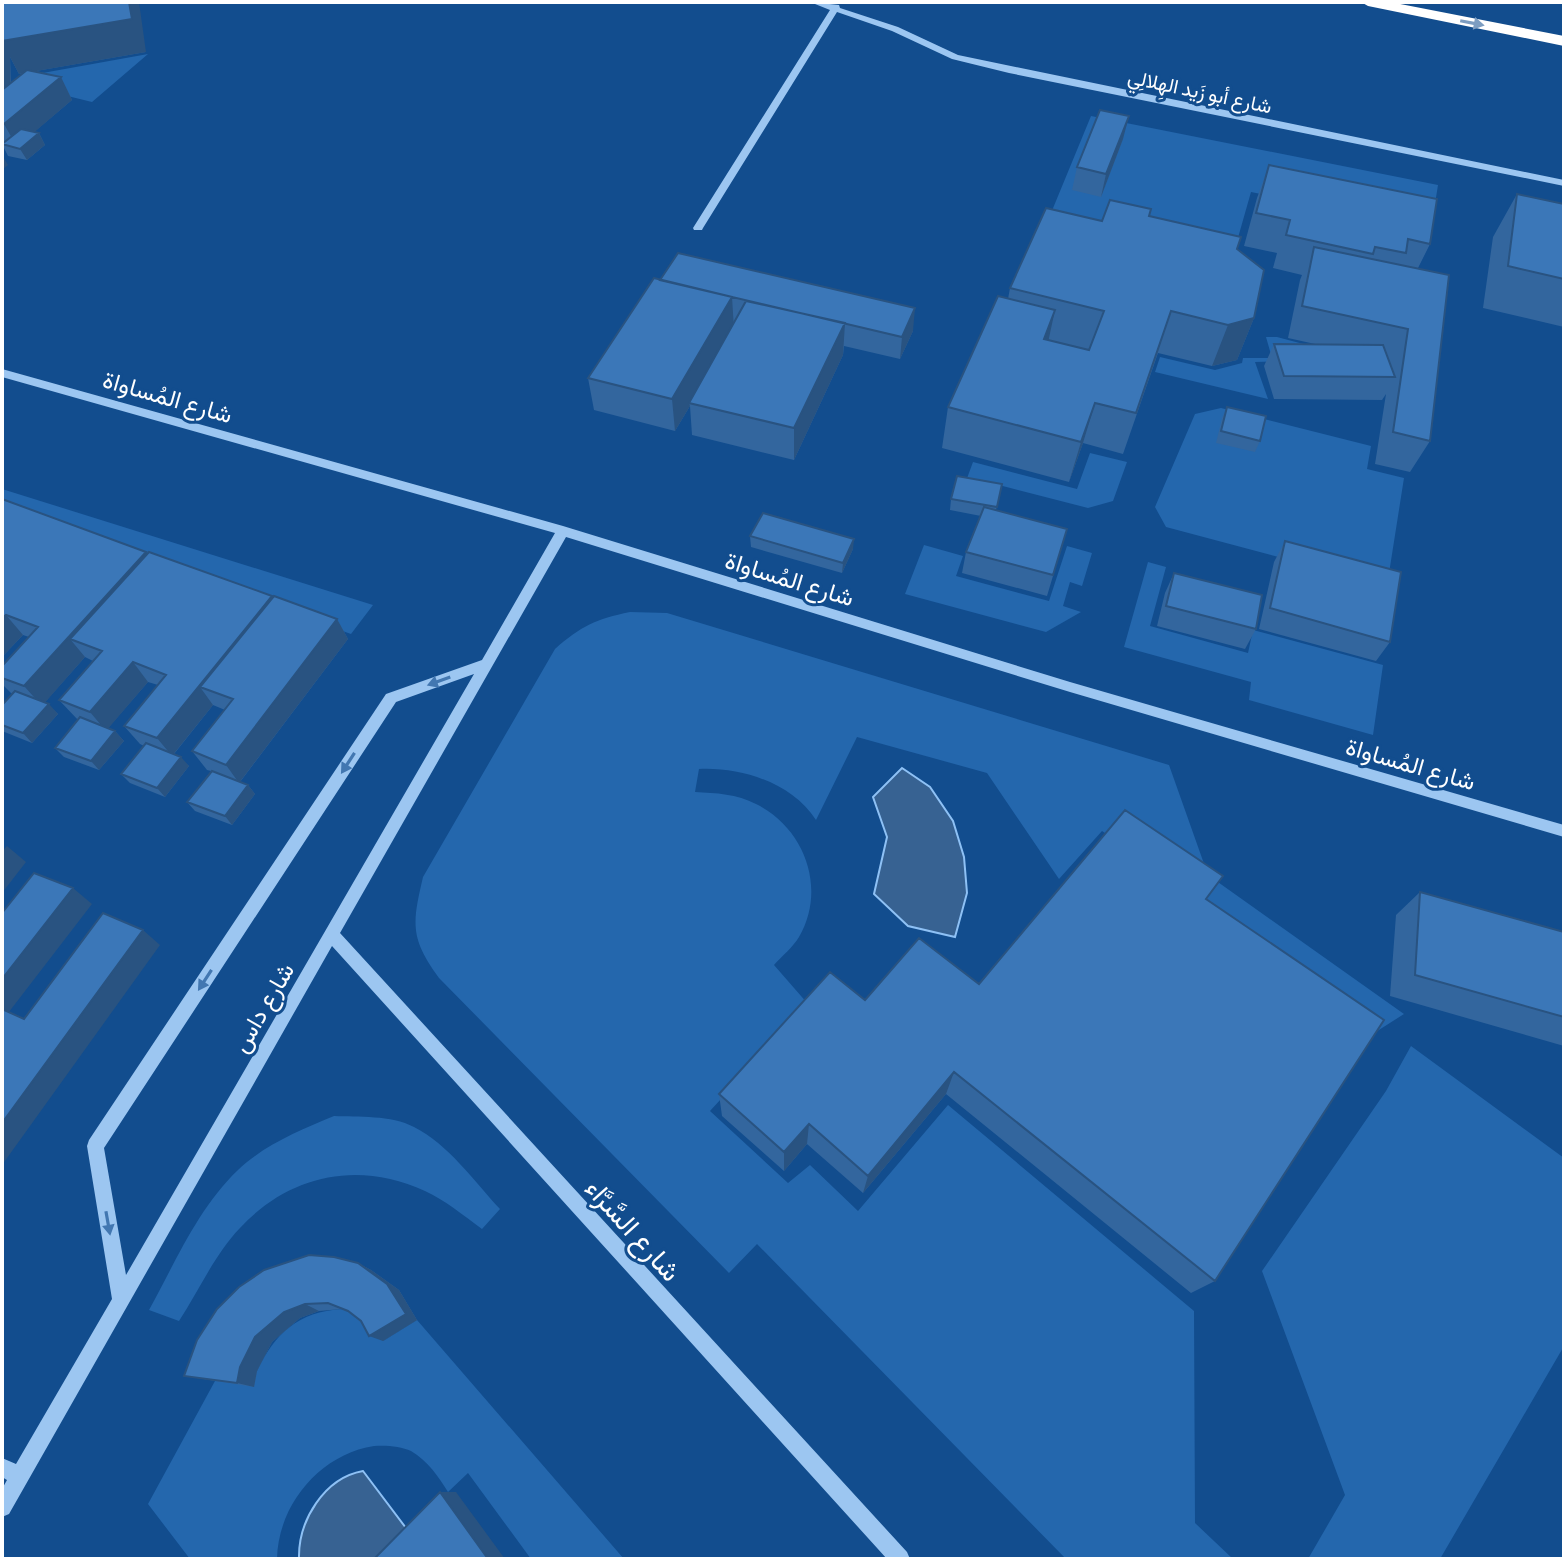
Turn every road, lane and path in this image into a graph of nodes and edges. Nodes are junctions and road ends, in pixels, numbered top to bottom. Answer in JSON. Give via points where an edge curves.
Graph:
{"nodes":[{"id":1,"x":814,"y":2,"type":"edge"},
{"id":2,"x":1368,"y":2,"type":"edge"},
{"id":3,"x":836,"y":7,"type":"junction"},
{"id":4,"x":1564,"y":41,"type":"edge"},
{"id":5,"x":1564,"y":183,"type":"edge"},
{"id":6,"x":698,"y":228,"type":"dead end"},
{"id":7,"x":2,"y":373,"type":"edge"},
{"id":8,"x":563,"y":531,"type":"junction"},
{"id":9,"x":486,"y":664,"type":"junction"},
{"id":10,"x":1564,"y":831,"type":"edge"},
{"id":11,"x":331,"y":934,"type":"junction"},
{"id":12,"x":121,"y":1299,"type":"junction"},
{"id":13,"x":11,"y":1472,"type":"edge"},
{"id":14,"x":2,"y":1507,"type":"edge"},
{"id":15,"x":900,"y":1559,"type":"edge"}],
"edges":[{"from":1,"to":3,"type":"street","name":"شارع أبو زَيد الهِلالِي"},
{"from":2,"to":4,"type":"highway","one_way":true},
{"from":3,"to":5,"type":"street","name":"شارع أبو زَيد الهِلالِي","via":[[955,57]]},
{"from":3,"to":6,"type":"street"},
{"from":7,"to":8,"type":"street","name":"شارع المُساواة"},
{"from":8,"to":9,"type":"street","name":"شارع داس"},
{"from":8,"to":10,"type":"street","name":"شارع المُساواة"},
{"from":9,"to":11,"type":"street","name":"شارع داس"},
{"from":9,"to":12,"type":"street","one_way":true,"via":[[391,698],[95,1146]]},
{"from":11,"to":12,"type":"street","name":"شارع داس"},
{"from":11,"to":15,"type":"street","name":"شارع السَّرَّاء"},
{"from":12,"to":13,"type":"street","name":"شارع داس"},
{"from":13,"to":14,"type":"street","name":"شارع داس"}]}
